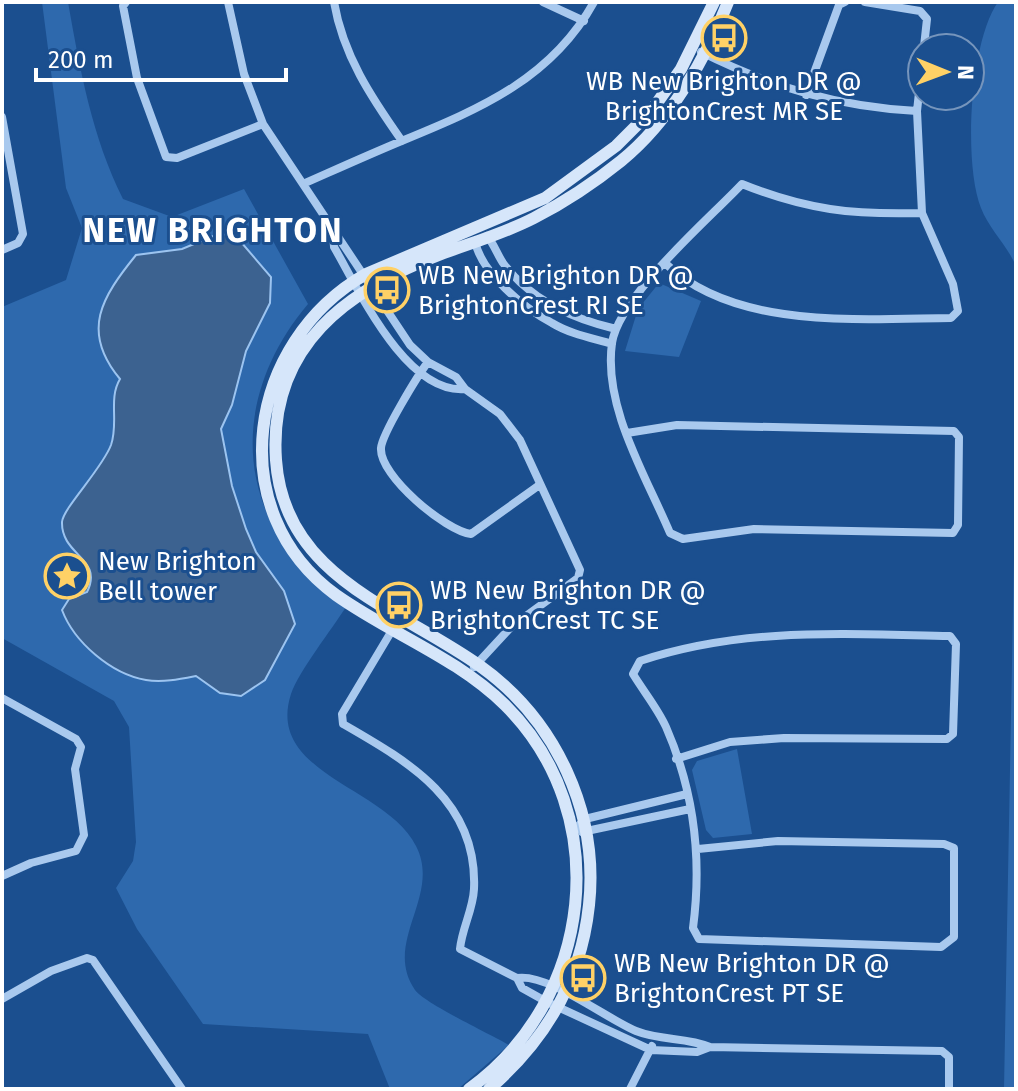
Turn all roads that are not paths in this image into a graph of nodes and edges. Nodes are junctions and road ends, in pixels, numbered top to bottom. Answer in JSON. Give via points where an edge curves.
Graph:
{"nodes":[{"id":1,"x":126,"y":2,"type":"edge"},
{"id":2,"x":228,"y":2,"type":"edge"},
{"id":3,"x":334,"y":2,"type":"edge"},
{"id":4,"x":543,"y":2,"type":"edge"},
{"id":5,"x":594,"y":2,"type":"edge"},
{"id":6,"x":714,"y":2,"type":"edge"},
{"id":7,"x":728,"y":2,"type":"edge"},
{"id":8,"x":845,"y":2,"type":"edge"},
{"id":9,"x":865,"y":2,"type":"edge"},
{"id":10,"x":584,"y":21,"type":"junction"},
{"id":11,"x":926,"y":32,"type":"edge"},
{"id":12,"x":699,"y":50,"type":"junction"},
{"id":13,"x":806,"y":95,"type":"junction"},
{"id":14,"x":906,"y":110,"type":"edge"},
{"id":15,"x":917,"y":112,"type":"edge"},
{"id":16,"x":2,"y":117,"type":"edge"},
{"id":17,"x":263,"y":124,"type":"junction"},
{"id":18,"x":402,"y":141,"type":"junction"},
{"id":19,"x":303,"y":184,"type":"junction"},
{"id":20,"x":922,"y":213,"type":"junction"},
{"id":21,"x":477,"y":228,"type":"junction"},
{"id":22,"x":333,"y":233,"type":"junction"},
{"id":23,"x":489,"y":238,"type":"junction"},
{"id":24,"x":475,"y":244,"type":"junction"},
{"id":25,"x":2,"y":250,"type":"edge"},
{"id":26,"x":666,"y":264,"type":"junction"},
{"id":27,"x":360,"y":277,"type":"junction"},
{"id":28,"x":373,"y":286,"type":"junction"},
{"id":29,"x":361,"y":293,"type":"junction"},
{"id":30,"x":616,"y":329,"type":"junction"},
{"id":31,"x":612,"y":344,"type":"junction"},
{"id":32,"x":428,"y":362,"type":"junction"},
{"id":33,"x":420,"y":373,"type":"junction"},
{"id":34,"x":465,"y":389,"type":"junction"},
{"id":35,"x":627,"y":433,"type":"junction"},
{"id":36,"x":538,"y":486,"type":"junction"},
{"id":37,"x":400,"y":617,"type":"junction"},
{"id":38,"x":393,"y":630,"type":"junction"},
{"id":39,"x":472,"y":669,"type":"junction"},
{"id":40,"x":2,"y":698,"type":"edge"},
{"id":41,"x":676,"y":759,"type":"junction"},
{"id":42,"x":687,"y":794,"type":"junction"},
{"id":43,"x":690,"y":809,"type":"junction"},
{"id":44,"x":585,"y":819,"type":"junction"},
{"id":45,"x":574,"y":830,"type":"junction"},
{"id":46,"x":588,"y":834,"type":"junction"},
{"id":47,"x":698,"y":849,"type":"junction"},
{"id":48,"x":2,"y":876,"type":"edge"},
{"id":49,"x":517,"y":978,"type":"junction"},
{"id":50,"x":557,"y":998,"type":"junction"},
{"id":51,"x":2,"y":999,"type":"edge"},
{"id":52,"x":655,"y":1038,"type":"junction"},
{"id":53,"x":710,"y":1047,"type":"junction"},
{"id":54,"x":651,"y":1050,"type":"junction"},
{"id":55,"x":182,"y":1089,"type":"edge"},
{"id":56,"x":469,"y":1089,"type":"edge"},
{"id":57,"x":489,"y":1089,"type":"edge"},
{"id":58,"x":630,"y":1089,"type":"edge"},
{"id":59,"x":949,"y":1089,"type":"edge"}],
"edges":[{"from":1,"to":17,"type":"street","via":[[137,78],[166,157],[177,158]]},
{"from":2,"to":17,"type":"street","via":[[244,74]]},
{"from":3,"to":18,"type":"street","via":[[353,64]]},
{"from":4,"to":10,"type":"street"},
{"from":5,"to":10,"type":"street"},
{"from":6,"to":12,"type":"street"},
{"from":7,"to":12,"type":"street"},
{"from":8,"to":13,"type":"street","via":[[839,5]]},
{"from":9,"to":11,"type":"street","via":[[920,11],[927,19]]},
{"from":10,"to":18,"type":"street","via":[[534,75],[503,96]]},
{"from":12,"to":13,"type":"street"},
{"from":12,"to":21,"type":"street","via":[[616,146],[545,198]]},
{"from":12,"to":23,"type":"street","via":[[665,112],[623,160],[535,218]]},
{"from":13,"to":14,"type":"street","via":[[842,105]]},
{"from":15,"to":20,"type":"street"},
{"from":16,"to":25,"type":"street","via":[[23,234],[18,243]]},
{"from":17,"to":19,"type":"street"},
{"from":18,"to":19,"type":"street"},
{"from":19,"to":22,"type":"street"},
{"from":20,"to":26,"type":"street","via":[[865,215],[803,207],[742,184]]},
{"from":20,"to":26,"type":"street","via":[[953,284],[958,311],[951,318],[772,314],[711,296]]},
{"from":21,"to":23,"type":"street"},
{"from":21,"to":24,"type":"street"},
{"from":21,"to":27,"type":"street"},
{"from":22,"to":27,"type":"street","via":[[344,241]]},
{"from":22,"to":27,"type":"street","via":[[334,247]]},
{"from":23,"to":24,"type":"street"},
{"from":23,"to":30,"type":"street","via":[[530,290],[560,311]]},
{"from":24,"to":28,"type":"street"},
{"from":24,"to":31,"type":"street","via":[[524,304],[552,324]]},
{"from":26,"to":30,"type":"street","via":[[645,283]]},
{"from":27,"to":28,"type":"street"},
{"from":27,"to":29,"type":"street"},
{"from":27,"to":38,"type":"street","via":[[308,319],[280,362],[269,389],[263,467],[277,522],[291,551],[313,578]]},
{"from":28,"to":29,"type":"street"},
{"from":28,"to":32,"type":"street","via":[[396,325]]},
{"from":29,"to":33,"type":"street","via":[[386,334]]},
{"from":29,"to":37,"type":"street","via":[[318,328],[288,376],[276,429],[276,460],[293,525],[309,549]]},
{"from":30,"to":31,"type":"street"},
{"from":31,"to":35,"type":"street","via":[[613,381]]},
{"from":32,"to":33,"type":"street"},
{"from":32,"to":34,"type":"street","via":[[456,377]]},
{"from":33,"to":34,"type":"street","via":[[453,390]]},
{"from":33,"to":36,"type":"street","via":[[381,447],[382,458],[410,496],[439,520],[471,534]]},
{"from":34,"to":36,"type":"street","via":[[500,414],[520,440]]},
{"from":35,"to":35,"type":"street","via":[[670,533],[683,539],[754,529],[953,533],[958,525],[959,437],[954,431],[677,425]]},
{"from":36,"to":39,"type":"street","via":[[580,570],[578,578],[511,627]]},
{"from":37,"to":38,"type":"street"},
{"from":37,"to":39,"type":"street"},
{"from":38,"to":39,"type":"street"},
{"from":38,"to":49,"type":"street","via":[[342,714],[343,724],[424,774],[455,814],[473,864],[474,890],[460,949]]},
{"from":39,"to":44,"type":"street","via":[[518,699],[547,737]]},
{"from":39,"to":45,"type":"street","via":[[537,744]]},
{"from":40,"to":48,"type":"street","via":[[76,739],[81,747],[75,769],[84,835],[76,851]]},
{"from":41,"to":41,"type":"street","via":[[666,727],[633,674],[640,661],[688,645],[768,633],[950,636],[956,644],[953,734],[947,739],[784,738],[730,742]]},
{"from":41,"to":42,"type":"street"},
{"from":42,"to":43,"type":"street"},
{"from":42,"to":44,"type":"street"},
{"from":43,"to":46,"type":"street"},
{"from":43,"to":47,"type":"street"},
{"from":44,"to":45,"type":"street"},
{"from":44,"to":46,"type":"street"},
{"from":45,"to":46,"type":"street"},
{"from":45,"to":50,"type":"street","via":[[576,916]]},
{"from":46,"to":50,"type":"street","via":[[588,919]]},
{"from":47,"to":47,"type":"street","via":[[693,928],[699,939],[941,947],[954,937],[954,848],[944,844],[778,841]]},
{"from":49,"to":50,"type":"street","via":[[528,976]]},
{"from":49,"to":50,"type":"street","via":[[522,988]]},
{"from":50,"to":52,"type":"street"},
{"from":50,"to":54,"type":"street"},
{"from":50,"to":56,"type":"street"},
{"from":50,"to":57,"type":"street","via":[[528,1053]]},
{"from":51,"to":55,"type":"street","via":[[51,971],[93,960]]},
{"from":52,"to":53,"type":"street"},
{"from":52,"to":54,"type":"street"},
{"from":53,"to":54,"type":"street","via":[[697,1052]]},
{"from":53,"to":59,"type":"street","via":[[942,1051],[949,1057]]},
{"from":54,"to":58,"type":"street"}]}
